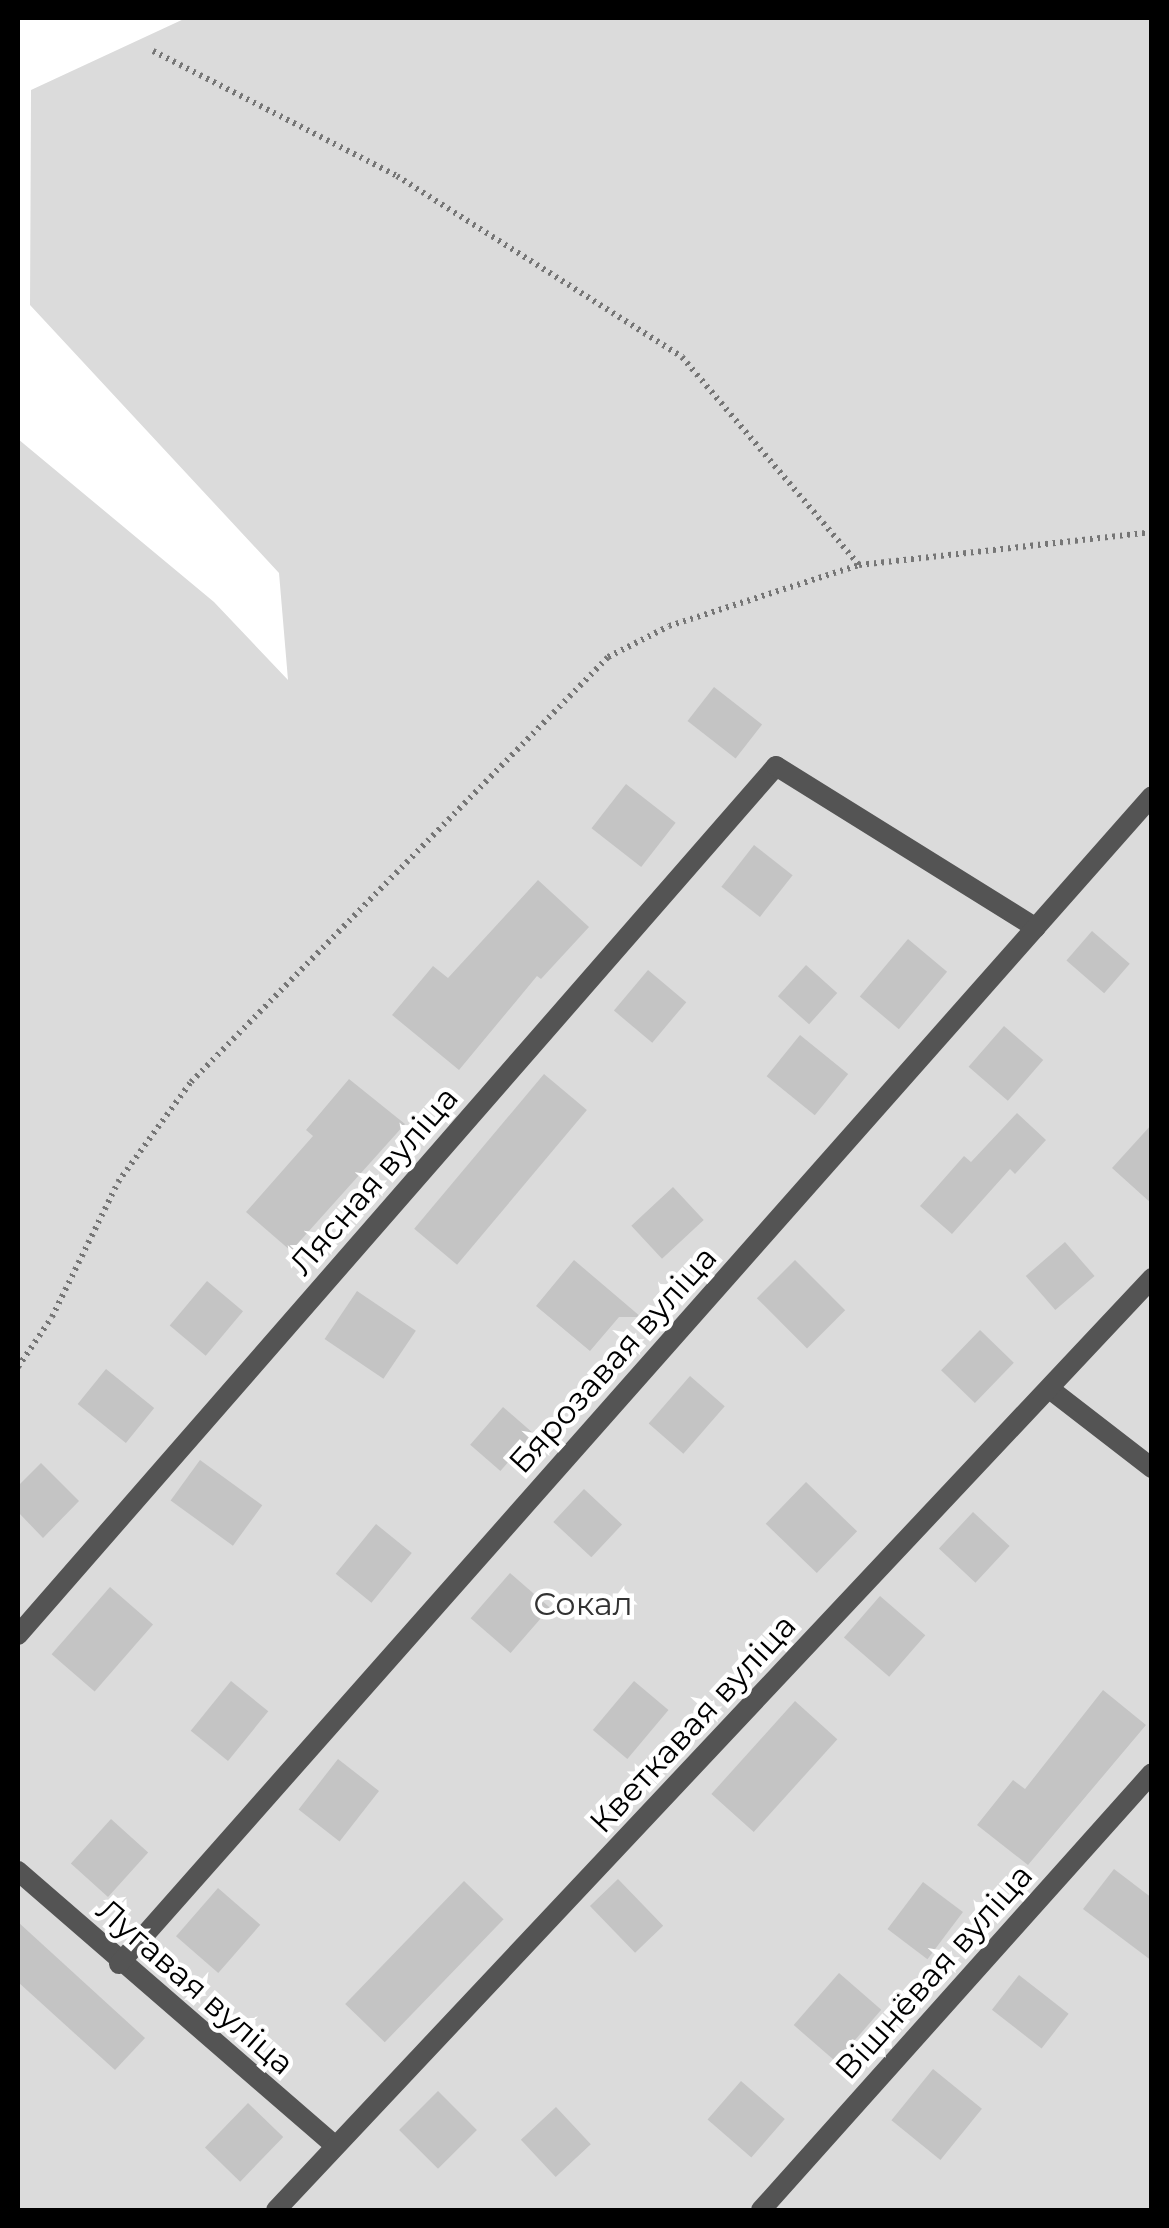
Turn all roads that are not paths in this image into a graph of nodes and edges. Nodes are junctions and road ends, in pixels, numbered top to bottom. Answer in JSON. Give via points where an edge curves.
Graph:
{"nodes":[{"id":1,"x":1152,"y":796,"type":"edge"},
{"id":2,"x":1036,"y":928,"type":"junction"},
{"id":3,"x":1152,"y":1278,"type":"edge"},
{"id":4,"x":1051,"y":1390,"type":"junction"},
{"id":5,"x":1152,"y":1468,"type":"edge"},
{"id":6,"x":18,"y":1635,"type":"edge"},
{"id":7,"x":1152,"y":1773,"type":"edge"},
{"id":8,"x":18,"y":1870,"type":"edge"},
{"id":9,"x":118,"y":1964,"type":"junction"},
{"id":10,"x":335,"y":2146,"type":"junction"},
{"id":11,"x":276,"y":2210,"type":"edge"},
{"id":12,"x":762,"y":2210,"type":"edge"}],
"edges":[{"from":1,"to":2,"type":"street","name":"Бярозавая вуліца"},
{"from":2,"to":6,"type":"street","name":"Лясная вуліца","via":[[776,766]]},
{"from":2,"to":9,"type":"street","name":"Бярозавая вуліца"},
{"from":3,"to":4,"type":"street","name":"Кветкавая вуліца"},
{"from":4,"to":5,"type":"street"},
{"from":4,"to":10,"type":"street","name":"Кветкавая вуліца"},
{"from":7,"to":12,"type":"street","name":"Вішнёвая вуліца"},
{"from":8,"to":9,"type":"street","name":"Лугавая вуліца"},
{"from":9,"to":10,"type":"street","name":"Лугавая вуліца"},
{"from":10,"to":11,"type":"street","name":"Кветкавая вуліца"}]}
